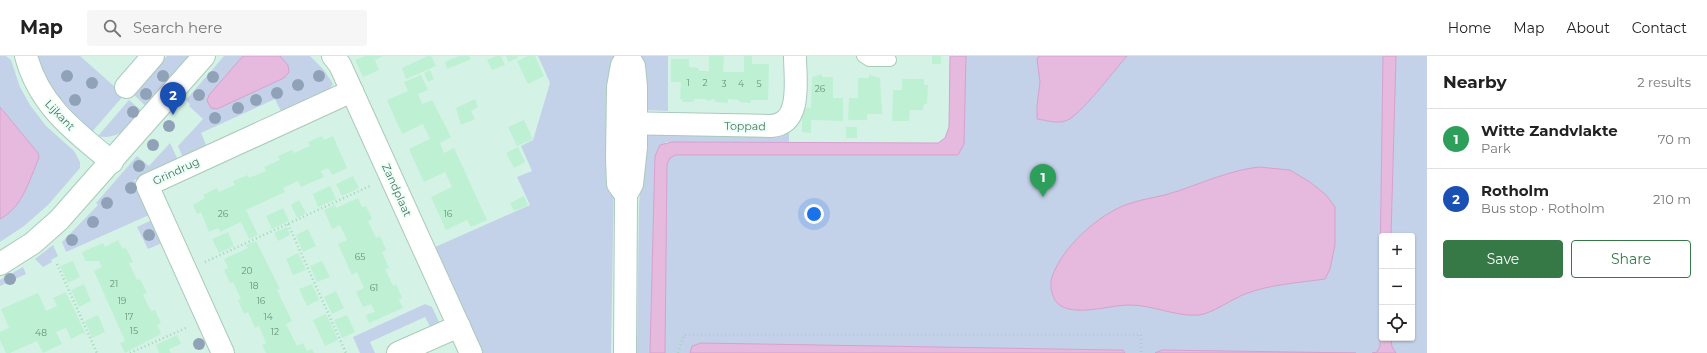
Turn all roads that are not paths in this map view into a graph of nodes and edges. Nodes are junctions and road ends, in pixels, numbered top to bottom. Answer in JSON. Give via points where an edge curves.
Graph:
{"nodes":[{"id":1,"x":26,"y":56,"type":"edge"},
{"id":2,"x":154,"y":56,"type":"edge"},
{"id":3,"x":204,"y":56,"type":"edge"},
{"id":4,"x":333,"y":56,"type":"edge"},
{"id":5,"x":628,"y":56,"type":"edge"},
{"id":6,"x":795,"y":56,"type":"edge"},
{"id":7,"x":863,"y":56,"type":"edge"},
{"id":8,"x":890,"y":60,"type":"dead end"},
{"id":9,"x":126,"y":87,"type":"dead end"},
{"id":10,"x":352,"y":91,"type":"junction"},
{"id":11,"x":627,"y":124,"type":"junction"},
{"id":12,"x":112,"y":162,"type":"junction"},
{"id":13,"x":0,"y":264,"type":"edge"},
{"id":14,"x":459,"y":326,"type":"junction"},
{"id":15,"x":223,"y":353,"type":"edge"},
{"id":16,"x":398,"y":353,"type":"edge"},
{"id":17,"x":471,"y":353,"type":"edge"},
{"id":18,"x":625,"y":353,"type":"edge"}],
"edges":[{"from":1,"to":12,"type":"street","name":"Lijkant","via":[[38,88],[53,110]]},
{"from":2,"to":9,"type":"street"},
{"from":3,"to":12,"type":"street"},
{"from":4,"to":10,"type":"street","name":"Zandplaat"},
{"from":5,"to":11,"type":"street","via":[[622,65],[618,87]]},
{"from":6,"to":11,"type":"street","name":"Toppad","via":[[794,106],[790,117],[779,124]]},
{"from":7,"to":8,"type":"lane","via":[[869,60]]},
{"from":10,"to":14,"type":"street","name":"Zandplaat"},
{"from":10,"to":15,"type":"street","name":"Grindrug","via":[[146,185]]},
{"from":11,"to":18,"type":"street","via":[[636,160],[632,184],[626,195]]},
{"from":12,"to":13,"type":"street","via":[[45,233]]},
{"from":14,"to":16,"type":"street"},
{"from":14,"to":17,"type":"street","name":"Zandplaat"}]}
